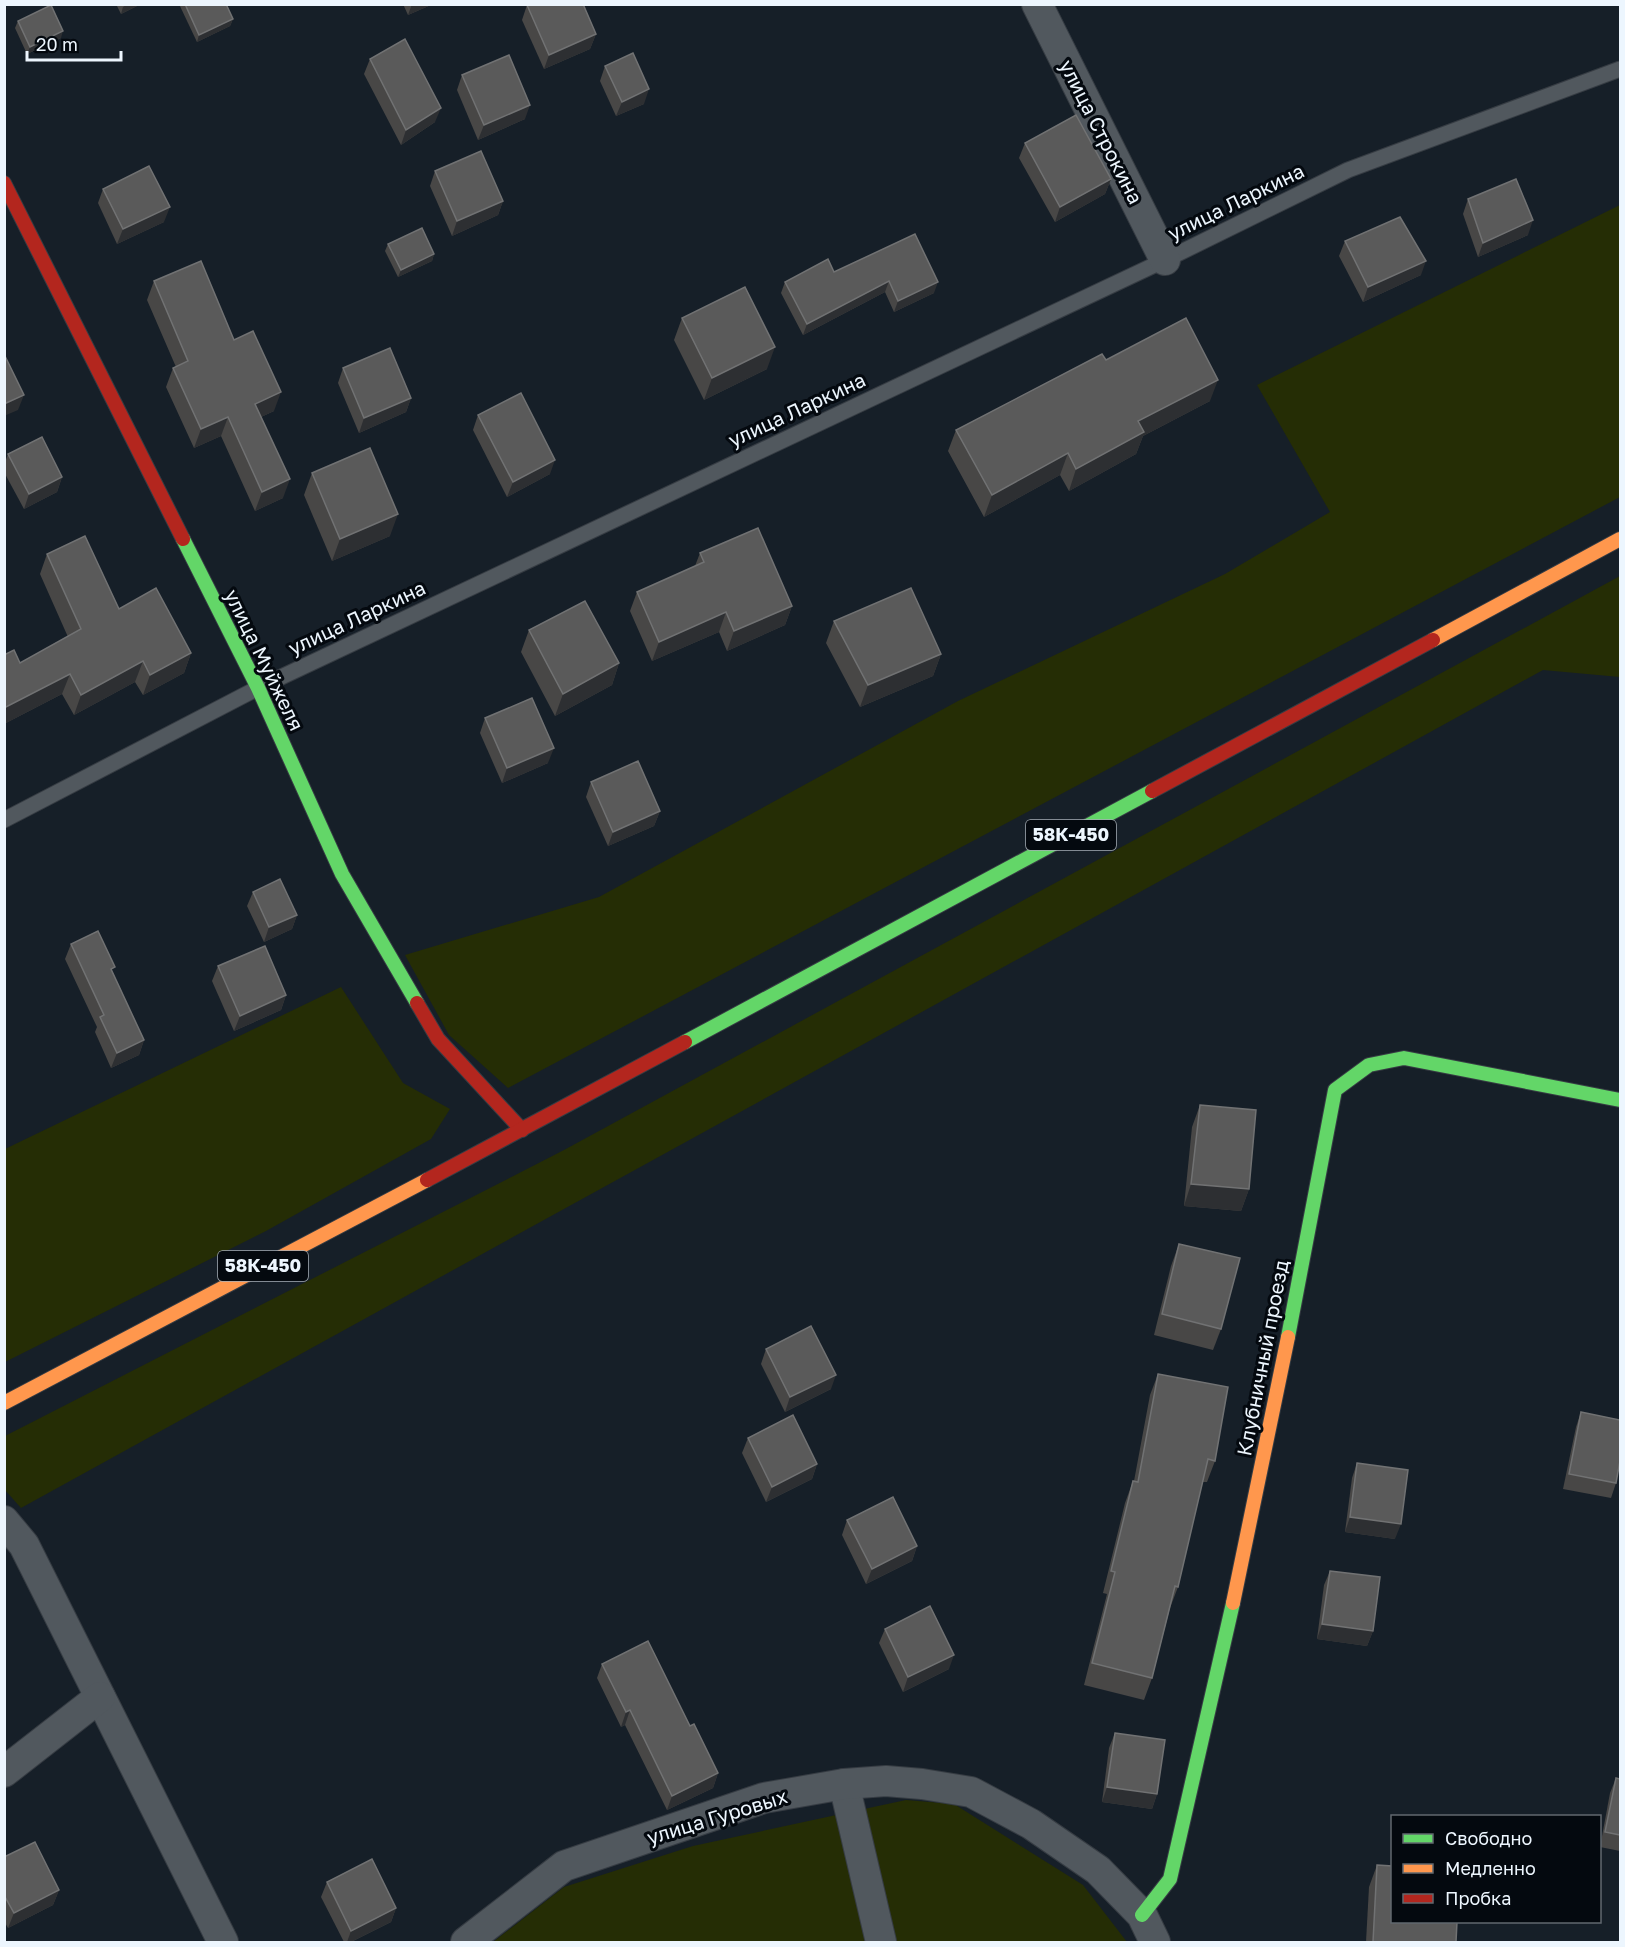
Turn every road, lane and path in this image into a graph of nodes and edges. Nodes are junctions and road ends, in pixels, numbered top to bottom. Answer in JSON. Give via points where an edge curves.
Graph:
{"nodes":[{"id":1,"x":1037,"y":4,"type":"edge"},
{"id":2,"x":1620,"y":69,"type":"edge"},
{"id":3,"x":4,"y":183,"type":"edge"},
{"id":4,"x":1165,"y":260,"type":"junction"},
{"id":5,"x":1620,"y":539,"type":"edge"},
{"id":6,"x":258,"y":688,"type":"junction"},
{"id":7,"x":4,"y":820,"type":"edge"},
{"id":8,"x":1620,"y":1100,"type":"edge"},
{"id":9,"x":522,"y":1130,"type":"junction"},
{"id":10,"x":4,"y":1403,"type":"edge"},
{"id":11,"x":4,"y":1521,"type":"edge"},
{"id":12,"x":100,"y":1697,"type":"junction"},
{"id":13,"x":4,"y":1772,"type":"edge"},
{"id":14,"x":844,"y":1784,"type":"junction"},
{"id":15,"x":1142,"y":1915,"type":"junction"},
{"id":16,"x":223,"y":1942,"type":"edge"},
{"id":17,"x":466,"y":1942,"type":"edge"},
{"id":18,"x":882,"y":1942,"type":"edge"},
{"id":19,"x":1155,"y":1942,"type":"edge"}],
"edges":[{"from":1,"to":4,"type":"street","name":"улица Строкина"},
{"from":2,"to":4,"type":"lane","name":"улица Ларкина","via":[[1348,170]]},
{"from":3,"to":6,"type":"main road","name":"улица Муйжеля"},
{"from":4,"to":6,"type":"lane","name":"улица Ларкина"},
{"from":5,"to":9,"type":"main road","number":"58К-450"},
{"from":6,"to":7,"type":"lane","name":"улица Ларкина"},
{"from":6,"to":9,"type":"main road","name":"улица Муйжеля","via":[[342,874],[438,1039]]},
{"from":8,"to":15,"type":"main road","name":"Клубничный проезд","via":[[1404,1058],[1369,1065],[1335,1090],[1273,1415],[1170,1879]]},
{"from":9,"to":10,"type":"main road","number":"58К-450"},
{"from":11,"to":12,"type":"street","via":[[24,1545]]},
{"from":12,"to":13,"type":"street"},
{"from":12,"to":16,"type":"street"},
{"from":14,"to":15,"type":"street","name":"улица Гуровых","via":[[904,1782],[971,1792],[1031,1824],[1098,1870]]},
{"from":14,"to":17,"type":"street","name":"улица Гуровых","via":[[764,1798],[564,1866]]},
{"from":14,"to":18,"type":"street"},
{"from":15,"to":19,"type":"street","name":"улица Гуровых"}]}
